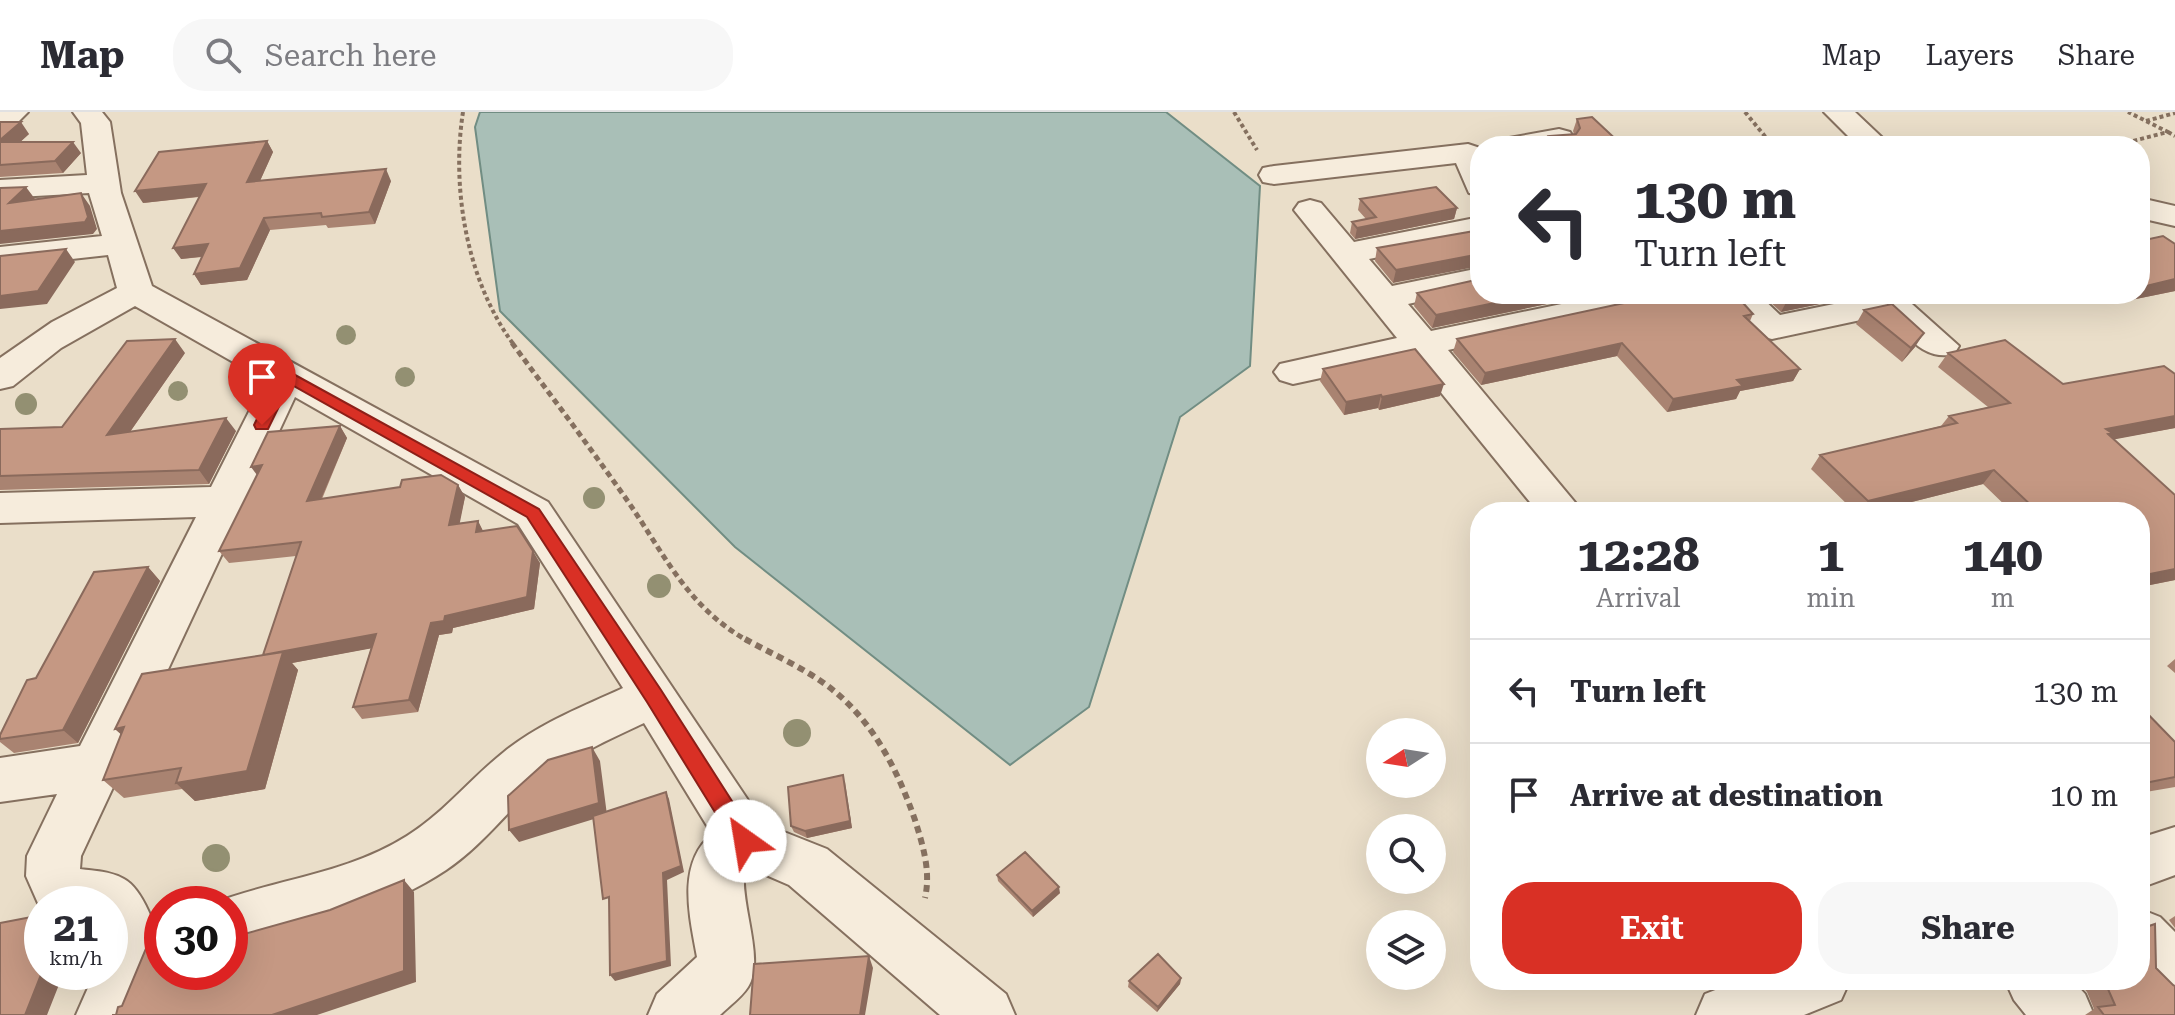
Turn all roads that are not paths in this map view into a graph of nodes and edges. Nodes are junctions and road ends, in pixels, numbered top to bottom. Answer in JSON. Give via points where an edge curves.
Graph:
{"nodes":[{"id":1,"x":14,"y":112,"type":"edge"},
{"id":2,"x":87,"y":112,"type":"edge"},
{"id":3,"x":1838,"y":112,"type":"edge"},
{"id":4,"x":0,"y":124,"type":"edge"},
{"id":5,"x":1865,"y":136,"type":"edge"},
{"id":6,"x":1470,"y":152,"type":"edge"},
{"id":7,"x":1274,"y":175,"type":"dead end"},
{"id":8,"x":103,"y":183,"type":"junction"},
{"id":9,"x":0,"y":189,"type":"edge"},
{"id":10,"x":1310,"y":210,"type":"dead end"},
{"id":11,"x":2150,"y":210,"type":"edge"},
{"id":12,"x":2175,"y":216,"type":"edge"},
{"id":13,"x":1470,"y":229,"type":"edge"},
{"id":14,"x":121,"y":244,"type":"junction"},
{"id":15,"x":1347,"y":253,"type":"junction"},
{"id":16,"x":0,"y":257,"type":"edge"},
{"id":17,"x":1470,"y":280,"type":"edge"},
{"id":18,"x":136,"y":292,"type":"junction"},
{"id":19,"x":1386,"y":298,"type":"junction"},
{"id":20,"x":1613,"y":304,"type":"edge"},
{"id":21,"x":1748,"y":304,"type":"edge"},
{"id":22,"x":1862,"y":304,"type":"edge"},
{"id":23,"x":1891,"y":304,"type":"edge"},
{"id":24,"x":1424,"y":344,"type":"junction"},
{"id":25,"x":1941,"y":346,"type":"dead end"},
{"id":26,"x":1293,"y":372,"type":"dead end"},
{"id":27,"x":286,"y":375,"type":"junction"},
{"id":28,"x":0,"y":377,"type":"edge"},
{"id":29,"x":225,"y":501,"type":"junction"},
{"id":30,"x":1554,"y":502,"type":"edge"},
{"id":31,"x":0,"y":508,"type":"edge"},
{"id":32,"x":654,"y":696,"type":"junction"},
{"id":33,"x":96,"y":766,"type":"junction"},
{"id":34,"x":0,"y":780,"type":"edge"},
{"id":35,"x":745,"y":841,"type":"junction"},
{"id":36,"x":2175,"y":851,"type":"edge"},
{"id":37,"x":2150,"y":860,"type":"edge"},
{"id":38,"x":248,"y":918,"type":"edge"},
{"id":39,"x":144,"y":941,"type":"edge"},
{"id":40,"x":2150,"y":947,"type":"edge"},
{"id":41,"x":144,"y":952,"type":"edge"},
{"id":42,"x":2175,"y":973,"type":"edge"},
{"id":43,"x":1794,"y":990,"type":"edge"},
{"id":44,"x":2043,"y":990,"type":"edge"},
{"id":45,"x":106,"y":1015,"type":"edge"},
{"id":46,"x":678,"y":1015,"type":"edge"},
{"id":47,"x":985,"y":1015,"type":"edge"},
{"id":48,"x":1726,"y":1015,"type":"edge"},
{"id":49,"x":2064,"y":1015,"type":"edge"}],
"edges":[{"from":1,"to":4,"type":"street"},
{"from":2,"to":8,"type":"street","via":[[95,122]]},
{"from":3,"to":5,"type":"street"},
{"from":6,"to":7,"type":"street"},
{"from":8,"to":9,"type":"street"},
{"from":8,"to":14,"type":"street"},
{"from":10,"to":15,"type":"street"},
{"from":11,"to":12,"type":"street"},
{"from":13,"to":15,"type":"street"},
{"from":14,"to":16,"type":"street"},
{"from":14,"to":18,"type":"street"},
{"from":15,"to":19,"type":"street"},
{"from":17,"to":19,"type":"street"},
{"from":18,"to":27,"type":"street"},
{"from":18,"to":28,"type":"street","via":[[82,318]]},
{"from":19,"to":24,"type":"street"},
{"from":20,"to":24,"type":"street"},
{"from":21,"to":22,"type":"street","via":[[1772,328]]},
{"from":23,"to":25,"type":"street"},
{"from":24,"to":26,"type":"street"},
{"from":24,"to":30,"type":"street"},
{"from":27,"to":29,"type":"street"},
{"from":27,"to":32,"type":"street","via":[[533,513]]},
{"from":29,"to":31,"type":"street"},
{"from":29,"to":33,"type":"street"},
{"from":32,"to":35,"type":"street"},
{"from":32,"to":38,"type":"street","via":[[536,756],[427,853],[333,895]]},
{"from":33,"to":34,"type":"street"},
{"from":33,"to":39,"type":"street","via":[[54,856],[53,876],[60,892],[107,898]]},
{"from":35,"to":46,"type":"street","via":[[718,867],[727,968]]},
{"from":35,"to":47,"type":"street","via":[[808,867]]},
{"from":36,"to":37,"type":"street"},
{"from":40,"to":42,"type":"street"},
{"from":41,"to":45,"type":"street"},
{"from":43,"to":48,"type":"street"},
{"from":44,"to":49,"type":"street"}]}
